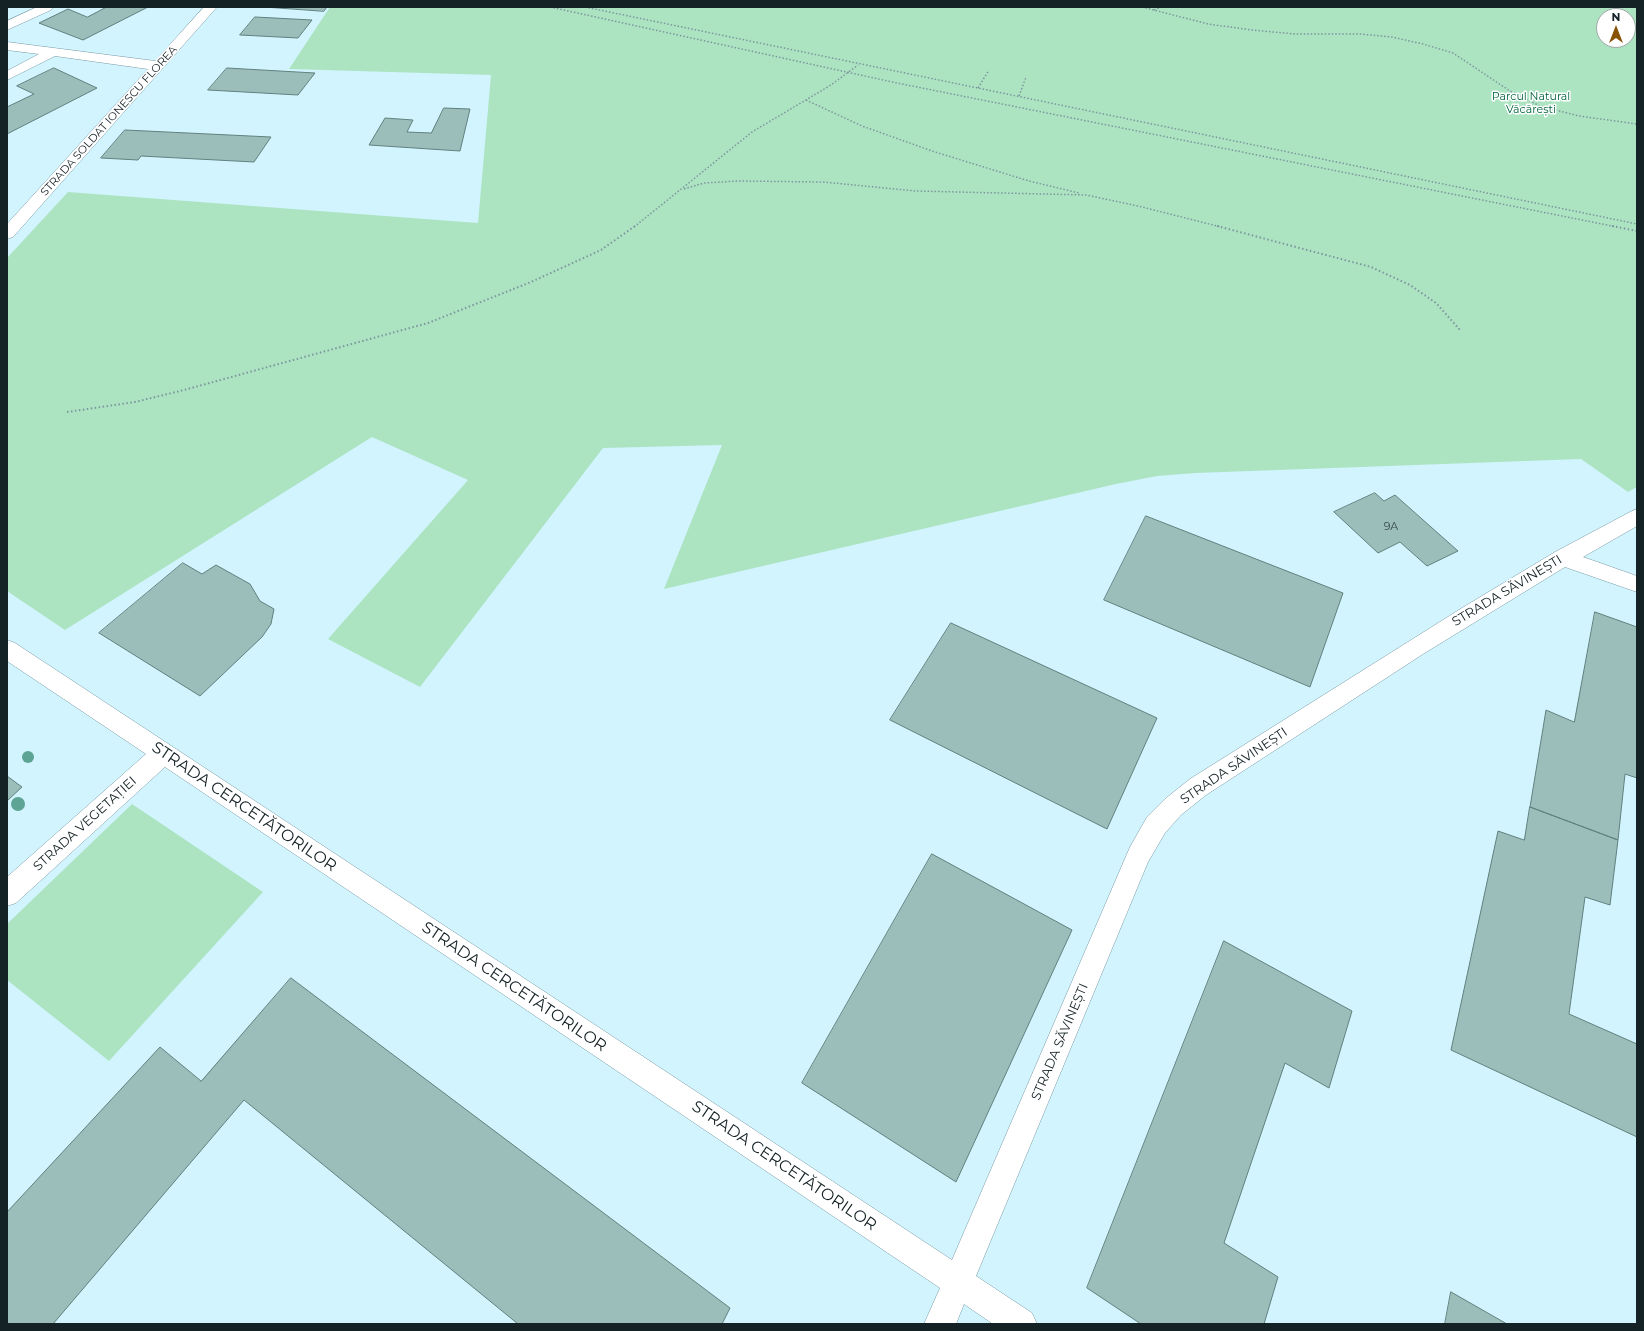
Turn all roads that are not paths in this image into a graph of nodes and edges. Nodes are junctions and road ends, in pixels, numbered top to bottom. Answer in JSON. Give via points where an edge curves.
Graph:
{"nodes":[{"id":1,"x":47,"y":7,"type":"edge"},
{"id":2,"x":211,"y":7,"type":"edge"},
{"id":3,"x":7,"y":26,"type":"edge"},
{"id":4,"x":7,"y":46,"type":"edge"},
{"id":5,"x":54,"y":52,"type":"junction"},
{"id":6,"x":159,"y":66,"type":"junction"},
{"id":7,"x":7,"y":76,"type":"edge"},
{"id":8,"x":7,"y":234,"type":"edge"},
{"id":9,"x":1637,"y":517,"type":"edge"},
{"id":10,"x":1562,"y":558,"type":"junction"},
{"id":11,"x":1637,"y":584,"type":"edge"},
{"id":12,"x":7,"y":649,"type":"edge"},
{"id":13,"x":163,"y":754,"type":"junction"},
{"id":14,"x":7,"y":894,"type":"edge"},
{"id":15,"x":958,"y":1282,"type":"junction"},
{"id":16,"x":940,"y":1324,"type":"edge"},
{"id":17,"x":1021,"y":1324,"type":"edge"}],
"edges":[{"from":1,"to":3,"type":"street"},
{"from":2,"to":6,"type":"street","name":"STRADA SOLDAT IONESCU FLOREA"},
{"from":4,"to":5,"type":"street"},
{"from":5,"to":6,"type":"street"},
{"from":5,"to":7,"type":"street"},
{"from":6,"to":8,"type":"street","name":"STRADA SOLDAT IONESCU FLOREA"},
{"from":9,"to":10,"type":"street","name":"STRADA SĂVINEȘTI"},
{"from":10,"to":11,"type":"street"},
{"from":10,"to":15,"type":"street","name":"STRADA SĂVINEȘTI","via":[[1423,642],[1198,787],[1156,825],[1139,855]]},
{"from":12,"to":13,"type":"street","name":"STRADA CERCETĂTORILOR"},
{"from":13,"to":14,"type":"street","name":"STRADA VEGETAȚIEI"},
{"from":13,"to":15,"type":"street","name":"STRADA CERCETĂTORILOR"},
{"from":15,"to":16,"type":"street","name":"STRADA SĂVINEȘTI"},
{"from":15,"to":17,"type":"street","name":"STRADA CERCETĂTORILOR"}]}
